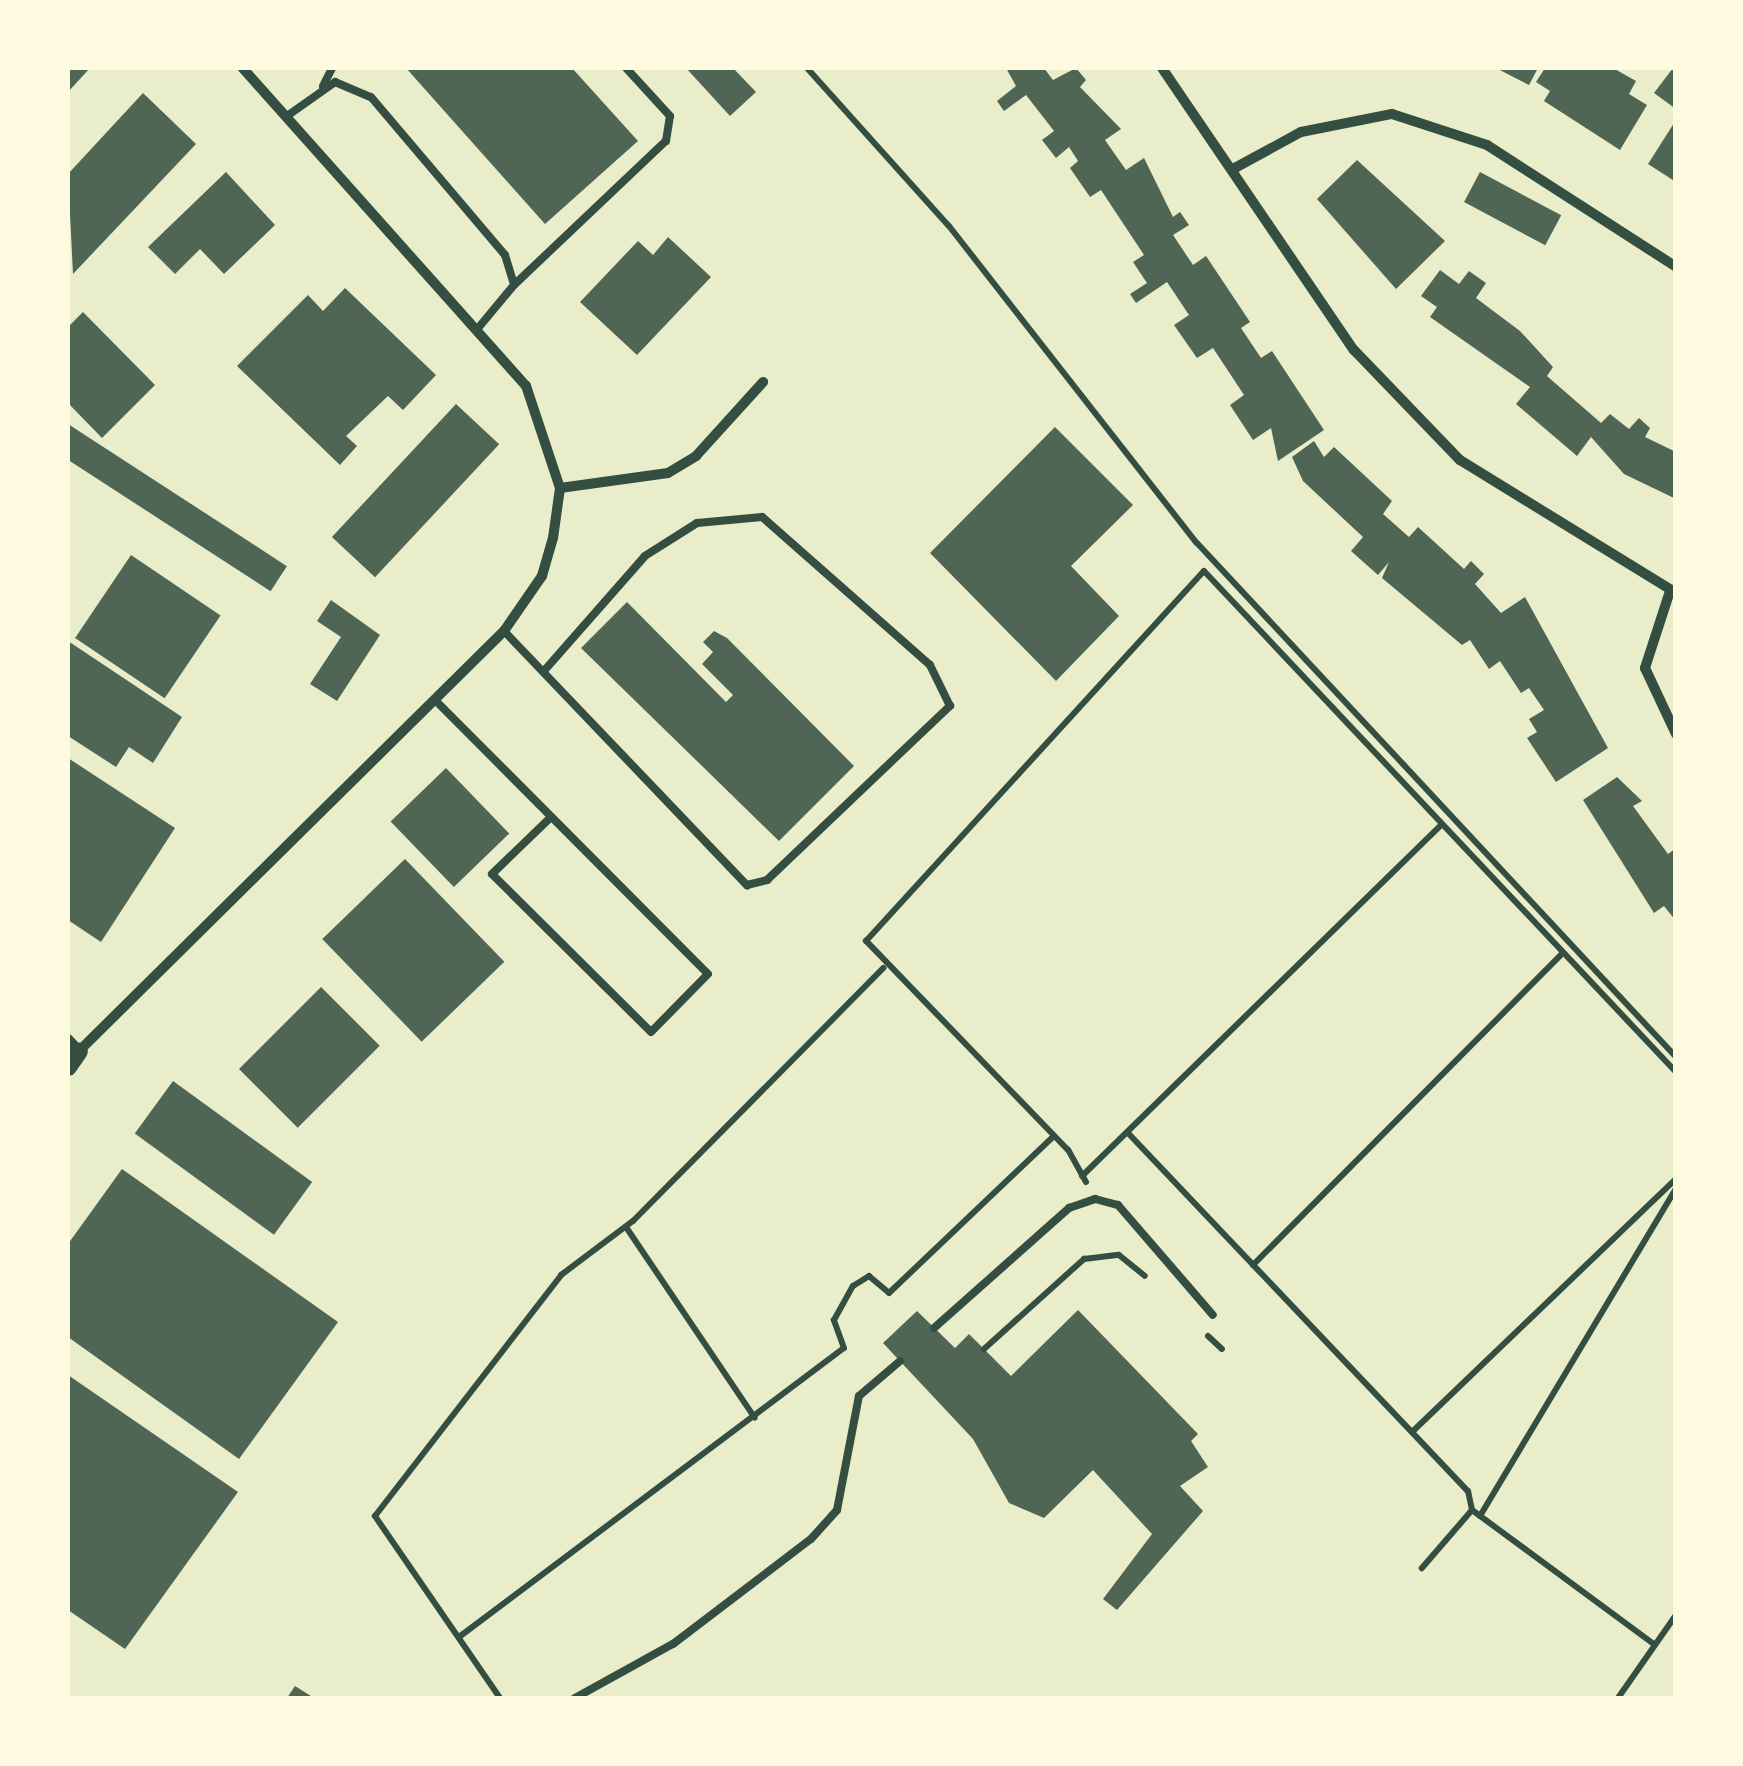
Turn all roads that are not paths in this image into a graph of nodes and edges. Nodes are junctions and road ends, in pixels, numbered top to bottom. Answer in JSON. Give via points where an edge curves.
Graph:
{"nodes":[{"id":1,"x":243,"y":68,"type":"edge"},
{"id":2,"x":332,"y":68,"type":"edge"},
{"id":3,"x":626,"y":68,"type":"edge"},
{"id":4,"x":1162,"y":68,"type":"edge"},
{"id":5,"x":323,"y":87,"type":"junction"},
{"id":6,"x":287,"y":116,"type":"junction"},
{"id":7,"x":1233,"y":169,"type":"junction"},
{"id":8,"x":1676,"y":267,"type":"edge"},
{"id":9,"x":514,"y":285,"type":"junction"},
{"id":10,"x":479,"y":326,"type":"junction"},
{"id":11,"x":762,"y":382,"type":"dead end"},
{"id":12,"x":560,"y":488,"type":"junction"},
{"id":13,"x":1673,"y":592,"type":"edge"},
{"id":14,"x":504,"y":631,"type":"junction"},
{"id":15,"x":543,"y":672,"type":"junction"},
{"id":16,"x":436,"y":701,"type":"junction"},
{"id":17,"x":1676,"y":734,"type":"edge"},
{"id":18,"x":549,"y":819,"type":"junction"},
{"id":19,"x":73,"y":1045,"type":"edge"},
{"id":20,"x":68,"y":1067,"type":"edge"},
{"id":21,"x":1213,"y":1315,"type":"dead end"},
{"id":22,"x":934,"y":1328,"type":"dead end"},
{"id":23,"x":900,"y":1361,"type":"dead end"},
{"id":24,"x":576,"y":1698,"type":"edge"}],
"edges":[{"from":1,"to":6,"type":"street"},
{"from":2,"to":5,"type":"lane"},
{"from":3,"to":9,"type":"lane","via":[[670,116],[666,141]]},
{"from":4,"to":7,"type":"street"},
{"from":5,"to":6,"type":"lane"},
{"from":5,"to":9,"type":"lane","via":[[349,84],[371,97],[505,256]]},
{"from":6,"to":10,"type":"street"},
{"from":7,"to":8,"type":"street","via":[[1301,132],[1392,114],[1487,145]]},
{"from":7,"to":13,"type":"street","via":[[1354,350],[1460,460]]},
{"from":9,"to":10,"type":"lane"},
{"from":10,"to":12,"type":"street","via":[[526,386]]},
{"from":11,"to":12,"type":"street","via":[[696,456],[668,473]]},
{"from":12,"to":14,"type":"street","via":[[542,576]]},
{"from":13,"to":17,"type":"street","via":[[1645,668]]},
{"from":14,"to":15,"type":"lane"},
{"from":14,"to":16,"type":"street"},
{"from":15,"to":15,"type":"lane","via":[[747,886],[767,880],[950,706],[930,665],[762,517],[697,523],[644,556]]},
{"from":16,"to":18,"type":"lane"},
{"from":16,"to":19,"type":"street"},
{"from":18,"to":18,"type":"lane","via":[[492,874],[650,1032],[708,974]]},
{"from":19,"to":20,"type":"street"},
{"from":21,"to":22,"type":"lane","via":[[1118,1205],[1095,1198],[1069,1208]]},
{"from":23,"to":24,"type":"lane","via":[[859,1396],[837,1510],[810,1539],[673,1644]]}]}
